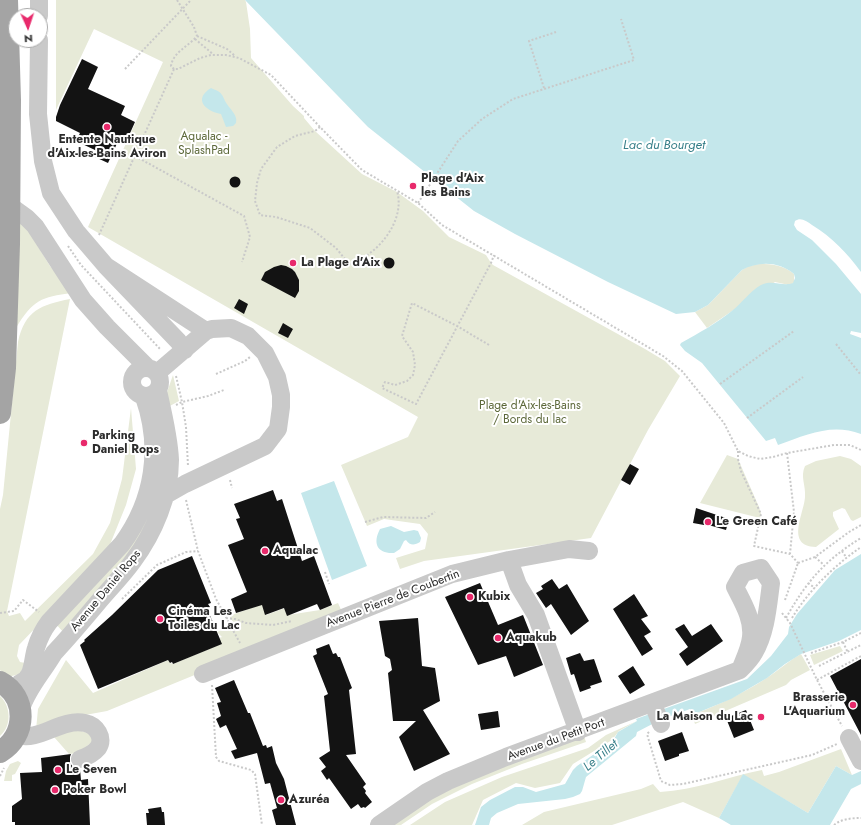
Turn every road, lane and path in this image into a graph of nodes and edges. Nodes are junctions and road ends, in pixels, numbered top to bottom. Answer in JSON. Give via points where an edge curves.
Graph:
{"nodes":[{"id":1,"x":7,"y":0,"type":"edge"},
{"id":2,"x":176,"y":0,"type":"edge"},
{"id":3,"x":191,"y":0,"type":"edge"},
{"id":4,"x":621,"y":19,"type":"dead end"},
{"id":5,"x":556,"y":32,"type":"dead end"},
{"id":6,"x":197,"y":36,"type":"junction"},
{"id":7,"x":195,"y":39,"type":"junction"},
{"id":8,"x":39,"y":48,"type":"edge"},
{"id":9,"x":214,"y":55,"type":"junction"},
{"id":10,"x":235,"y":57,"type":"junction"},
{"id":11,"x":125,"y":69,"type":"dead end"},
{"id":12,"x":174,"y":69,"type":"junction"},
{"id":13,"x":544,"y":88,"type":"junction"},
{"id":14,"x":320,"y":127,"type":"junction"},
{"id":15,"x":135,"y":156,"type":"junction"},
{"id":16,"x":396,"y":190,"type":"junction"},
{"id":17,"x":418,"y":203,"type":"junction"},
{"id":18,"x":5,"y":213,"type":"edge"},
{"id":19,"x":89,"y":246,"type":"junction"},
{"id":20,"x":494,"y":256,"type":"junction"},
{"id":21,"x":242,"y":262,"type":"dead end"},
{"id":22,"x":62,"y":266,"type":"junction"},
{"id":23,"x":106,"y":266,"type":"junction"},
{"id":24,"x":457,"y":326,"type":"junction"},
{"id":25,"x":209,"y":330,"type":"junction"},
{"id":26,"x":794,"y":331,"type":"dead end"},
{"id":27,"x":836,"y":344,"type":"dead end"},
{"id":28,"x":489,"y":345,"type":"dead end"},
{"id":29,"x":261,"y":350,"type":"junction"},
{"id":30,"x":178,"y":355,"type":"junction"},
{"id":31,"x":153,"y":370,"type":"junction"},
{"id":32,"x":216,"y":374,"type":"dead end"},
{"id":33,"x":861,"y":375,"type":"edge"},
{"id":34,"x":803,"y":377,"type":"dead end"},
{"id":35,"x":1,"y":380,"type":"edge"},
{"id":36,"x":720,"y":384,"type":"dead end"},
{"id":37,"x":224,"y":390,"type":"dead end"},
{"id":38,"x":151,"y":394,"type":"junction"},
{"id":39,"x":182,"y":402,"type":"junction"},
{"id":40,"x":162,"y":412,"type":"junction"},
{"id":41,"x":0,"y":413,"type":"edge"},
{"id":42,"x":747,"y":418,"type":"dead end"},
{"id":43,"x":861,"y":450,"type":"edge"},
{"id":44,"x":738,"y":451,"type":"junction"},
{"id":45,"x":787,"y":452,"type":"junction"},
{"id":46,"x":230,"y":482,"type":"dead end"},
{"id":47,"x":185,"y":484,"type":"junction"},
{"id":48,"x":232,"y":488,"type":"dead end"},
{"id":49,"x":164,"y":496,"type":"junction"},
{"id":50,"x":435,"y":512,"type":"dead end"},
{"id":51,"x":365,"y":522,"type":"dead end"},
{"id":52,"x":861,"y":525,"type":"edge"},
{"id":53,"x":861,"y":538,"type":"edge"},
{"id":54,"x":861,"y":547,"type":"edge"},
{"id":55,"x":198,"y":551,"type":"junction"},
{"id":56,"x":589,"y":551,"type":"dead end"},
{"id":57,"x":842,"y":551,"type":"junction"},
{"id":58,"x":790,"y":554,"type":"junction"},
{"id":59,"x":815,"y":557,"type":"junction"},
{"id":60,"x":846,"y":558,"type":"junction"},
{"id":61,"x":509,"y":560,"type":"junction"},
{"id":62,"x":798,"y":563,"type":"junction"},
{"id":63,"x":824,"y":565,"type":"junction"},
{"id":64,"x":324,"y":572,"type":"dead end"},
{"id":65,"x":808,"y":583,"type":"junction"},
{"id":66,"x":329,"y":584,"type":"dead end"},
{"id":67,"x":815,"y":588,"type":"junction"},
{"id":68,"x":120,"y":601,"type":"dead end"},
{"id":69,"x":782,"y":607,"type":"dead end"},
{"id":70,"x":781,"y":611,"type":"dead end"},
{"id":71,"x":0,"y":613,"type":"edge"},
{"id":72,"x":226,"y":618,"type":"junction"},
{"id":73,"x":786,"y":618,"type":"junction"},
{"id":74,"x":792,"y":618,"type":"dead end"},
{"id":75,"x":296,"y":620,"type":"dead end"},
{"id":76,"x":49,"y":622,"type":"junction"},
{"id":77,"x":861,"y":633,"type":"edge"},
{"id":78,"x":843,"y":642,"type":"junction"},
{"id":79,"x":861,"y":645,"type":"edge"},
{"id":80,"x":848,"y":652,"type":"junction"},
{"id":81,"x":811,"y":653,"type":"dead end"},
{"id":82,"x":861,"y":656,"type":"edge"},
{"id":83,"x":249,"y":657,"type":"junction"},
{"id":84,"x":819,"y":666,"type":"dead end"},
{"id":85,"x":740,"y":670,"type":"junction"},
{"id":86,"x":207,"y":673,"type":"joint"},
{"id":87,"x":817,"y":680,"type":"junction"},
{"id":88,"x":3,"y":684,"type":"edge"},
{"id":89,"x":21,"y":709,"type":"junction"},
{"id":90,"x":658,"y":717,"type":"dead end"},
{"id":91,"x":578,"y":732,"type":"junction"},
{"id":92,"x":17,"y":735,"type":"junction"},
{"id":93,"x":849,"y":738,"type":"junction"},
{"id":94,"x":0,"y":752,"type":"edge"},
{"id":95,"x":860,"y":758,"type":"edge"},
{"id":96,"x":80,"y":759,"type":"dead end"},
{"id":97,"x":861,"y":818,"type":"edge"},
{"id":98,"x":262,"y":825,"type":"edge"},
{"id":99,"x":379,"y":825,"type":"edge"},
{"id":100,"x":834,"y":825,"type":"edge"}],
"edges":[{"from":1,"to":18,"type":"main road","via":[[10,100]]},
{"from":2,"to":6,"type":"path","bridge":true},
{"from":3,"to":11,"type":"path"},
{"from":4,"to":13,"type":"path","via":[[634,60]]},
{"from":5,"to":13,"type":"path","via":[[529,41]]},
{"from":6,"to":7,"type":"path"},
{"from":6,"to":10,"type":"path","via":[[227,49]]},
{"from":7,"to":9,"type":"path"},
{"from":7,"to":12,"type":"path","via":[[174,56],[171,66]]},
{"from":8,"to":19,"type":"street","via":[[38,114],[43,161],[51,193]]},
{"from":9,"to":10,"type":"path"},
{"from":9,"to":12,"type":"path"},
{"from":10,"to":14,"type":"path","via":[[271,75]]},
{"from":12,"to":15,"type":"path"},
{"from":13,"to":17,"type":"path","via":[[513,100],[482,119],[458,142]]},
{"from":14,"to":16,"type":"path","via":[[362,170]]},
{"from":14,"to":16,"type":"path","via":[[315,131],[295,136],[277,147],[261,169],[255,201],[260,215],[276,217],[310,228],[336,248],[349,264],[368,256],[391,231],[398,210]]},
{"from":15,"to":19,"type":"path","via":[[98,237]]},
{"from":15,"to":21,"type":"path","via":[[244,216],[250,237]]},
{"from":16,"to":17,"type":"path"},
{"from":17,"to":20,"type":"path","via":[[442,225]]},
{"from":18,"to":22,"type":"street","via":[[27,218]]},
{"from":18,"to":35,"type":"main road","via":[[9,244],[5,368]]},
{"from":19,"to":22,"type":"path"},
{"from":19,"to":23,"type":"street"},
{"from":20,"to":24,"type":"path"},
{"from":20,"to":44,"type":"path","via":[[663,356],[682,371],[724,423]]},
{"from":22,"to":31,"type":"street","via":[[84,300]]},
{"from":23,"to":25,"type":"street"},
{"from":23,"to":30,"type":"street","via":[[178,340]]},
{"from":24,"to":24,"type":"path","via":[[416,404],[382,388],[386,382],[395,385],[413,375],[413,352],[402,336],[412,303]]},
{"from":24,"to":28,"type":"path"},
{"from":25,"to":29,"type":"street","via":[[230,328],[248,336]]},
{"from":25,"to":30,"type":"street"},
{"from":26,"to":36,"type":"path"},
{"from":27,"to":33,"type":"path"},
{"from":29,"to":32,"type":"path","via":[[245,361]]},
{"from":29,"to":47,"type":"street","via":[[277,376],[281,395],[278,429],[265,446]]},
{"from":30,"to":31,"type":"street"},
{"from":30,"to":39,"type":"path"},
{"from":31,"to":38,"type":"street","via":[[161,382]]},
{"from":31,"to":38,"type":"street","via":[[144,368],[126,379],[136,393]]},
{"from":34,"to":42,"type":"path"},
{"from":35,"to":41,"type":"main road"},
{"from":37,"to":39,"type":"path"},
{"from":38,"to":40,"type":"street","name":"Avenue Daniel Rops"},
{"from":38,"to":76,"type":"street","name":"Avenue Daniel Rops","via":[[150,415],[154,455],[143,508],[122,544]]},
{"from":39,"to":40,"type":"path"},
{"from":39,"to":47,"type":"path","via":[[188,468]]},
{"from":40,"to":49,"type":"street","name":"Avenue Daniel Rops","via":[[170,460]]},
{"from":43,"to":45,"type":"path","via":[[850,445],[834,445]]},
{"from":44,"to":45,"type":"path","via":[[760,459]]},
{"from":44,"to":58,"type":"path","via":[[741,471],[761,514],[754,546]]},
{"from":45,"to":58,"type":"path","via":[[794,512]]},
{"from":46,"to":48,"type":"path"},
{"from":47,"to":49,"type":"street"},
{"from":47,"to":55,"type":"path","via":[[185,498]]},
{"from":49,"to":89,"type":"street","name":"Avenue Daniel Rops","via":[[153,529],[133,561],[54,653]]},
{"from":50,"to":51,"type":"path","via":[[426,518],[383,517]]},
{"from":52,"to":59,"type":"path"},
{"from":53,"to":57,"type":"path"},
{"from":54,"to":60,"type":"path"},
{"from":55,"to":68,"type":"path","via":[[186,552],[157,565]]},
{"from":55,"to":72,"type":"path","via":[[216,600]]},
{"from":56,"to":61,"type":"street","name":"Avenue Pierre de Coubertin","via":[[569,549]]},
{"from":57,"to":60,"type":"path"},
{"from":57,"to":63,"type":"path"},
{"from":58,"to":62,"type":"path"},
{"from":59,"to":62,"type":"path"},
{"from":59,"to":63,"type":"path"},
{"from":60,"to":67,"type":"path"},
{"from":61,"to":83,"type":"street","name":"Avenue Pierre de Coubertin","via":[[452,574]]},
{"from":61,"to":91,"type":"street","via":[[518,585],[536,615]]},
{"from":62,"to":69,"type":"path"},
{"from":63,"to":65,"type":"path"},
{"from":64,"to":66,"type":"path"},
{"from":65,"to":67,"type":"path"},
{"from":65,"to":73,"type":"path"},
{"from":67,"to":74,"type":"path"},
{"from":70,"to":73,"type":"path"},
{"from":71,"to":76,"type":"path","via":[[14,611],[23,600]]},
{"from":72,"to":75,"type":"path","via":[[273,626]]},
{"from":72,"to":83,"type":"path"},
{"from":73,"to":87,"type":"path"},
{"from":76,"to":88,"type":"street","name":"Avenue Daniel Rops","via":[[40,636],[29,676],[22,683]]},
{"from":77,"to":78,"type":"path"},
{"from":78,"to":80,"type":"path"},
{"from":78,"to":81,"type":"path"},
{"from":79,"to":80,"type":"path"},
{"from":80,"to":84,"type":"path"},
{"from":82,"to":87,"type":"path"},
{"from":83,"to":86,"type":"street","name":"Avenue Pierre de Coubertin"},
{"from":85,"to":85,"type":"street","name":"Avenue du Petit Port","via":[[754,654],[765,622],[771,583],[761,568],[743,573],[735,587],[751,624],[751,638]]},
{"from":85,"to":91,"type":"street","name":"Avenue du Petit Port"},
{"from":86,"to":98,"type":"path","via":[[216,757],[218,761],[251,770],[254,774]]},
{"from":87,"to":93,"type":"path"},
{"from":88,"to":89,"type":"main road","via":[[13,692]]},
{"from":89,"to":92,"type":"main road"},
{"from":90,"to":93,"type":"path","via":[[647,734],[661,781],[670,785],[812,755]]},
{"from":91,"to":99,"type":"street","name":"Avenue du Petit Port","via":[[506,757],[448,781],[427,792]]},
{"from":92,"to":94,"type":"main road","via":[[12,743]]},
{"from":92,"to":96,"type":"street","via":[[31,736],[69,723],[85,723],[97,730],[100,742],[95,752]]},
{"from":93,"to":95,"type":"street"},
{"from":97,"to":100,"type":"path","via":[[848,819]]}]}
